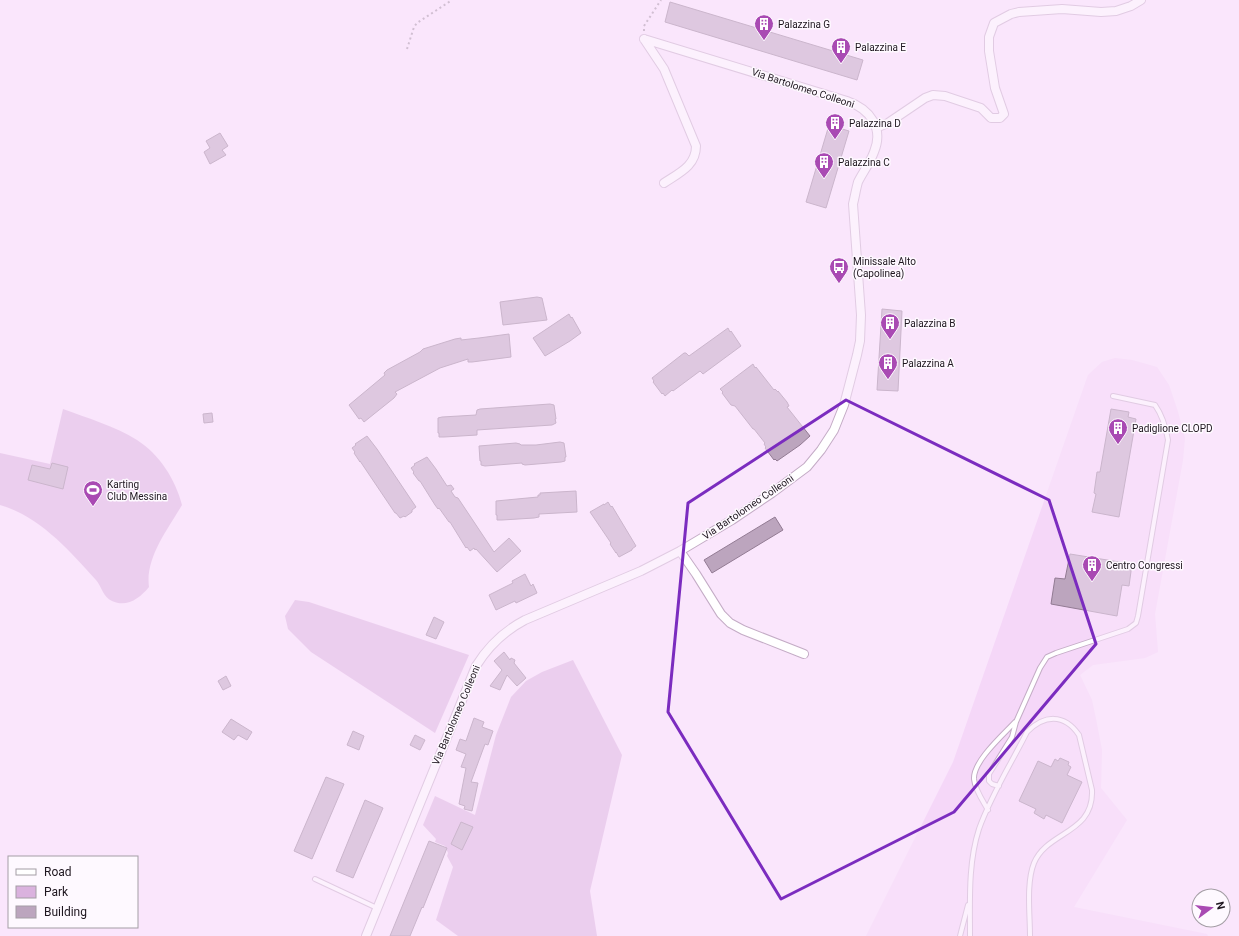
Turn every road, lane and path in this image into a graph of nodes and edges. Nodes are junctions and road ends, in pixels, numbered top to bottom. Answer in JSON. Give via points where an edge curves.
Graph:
{"nodes":[{"id":1,"x":452,"y":0,"type":"edge"},
{"id":2,"x":661,"y":0,"type":"edge"},
{"id":3,"x":1141,"y":0,"type":"edge"},
{"id":4,"x":644,"y":38,"type":"junction"},
{"id":5,"x":407,"y":49,"type":"dead end"},
{"id":6,"x":876,"y":128,"type":"junction"},
{"id":7,"x":664,"y":183,"type":"dead end"},
{"id":8,"x":1113,"y":396,"type":"dead end"},
{"id":9,"x":680,"y":551,"type":"junction"},
{"id":10,"x":804,"y":654,"type":"dead end"},
{"id":11,"x":1016,"y":722,"type":"junction"},
{"id":12,"x":998,"y":786,"type":"junction"},
{"id":13,"x":988,"y":810,"type":"junction"},
{"id":14,"x":315,"y":878,"type":"dead end"},
{"id":15,"x":970,"y":899,"type":"junction"},
{"id":16,"x":377,"y":908,"type":"junction"},
{"id":17,"x":366,"y":936,"type":"edge"},
{"id":18,"x":960,"y":936,"type":"edge"},
{"id":19,"x":970,"y":936,"type":"edge"},
{"id":20,"x":1030,"y":936,"type":"edge"}],
"edges":[{"from":1,"to":5,"type":"path","via":[[417,23]]},
{"from":2,"to":4,"type":"path","via":[[644,26]]},
{"from":3,"to":6,"type":"street","via":[[1116,11],[1062,9],[1019,12],[994,23],[989,43],[995,88],[1004,114],[1000,118],[992,118],[982,108],[974,105],[933,95]]},
{"from":4,"to":6,"type":"street","name":"Via Bartolomeo Colleoni","via":[[855,103],[868,112]]},
{"from":4,"to":7,"type":"street","via":[[664,69],[696,146],[695,156],[689,166]]},
{"from":6,"to":9,"type":"street","name":"Via Bartolomeo Colleoni","via":[[877,144],[859,181],[854,204],[861,326],[857,355],[837,424],[807,467],[732,520]]},
{"from":8,"to":11,"type":"lane","via":[[1155,405],[1168,440],[1136,623],[1128,630],[1047,658]]},
{"from":9,"to":10,"type":"street","via":[[721,614],[730,623]]},
{"from":9,"to":16,"type":"street","name":"Via Bartolomeo Colleoni","via":[[641,571],[525,620],[492,643],[476,666]]},
{"from":11,"to":12,"type":"lane","via":[[1012,737],[989,774],[989,781]]},
{"from":11,"to":13,"type":"lane","via":[[986,754],[976,770],[976,788]]},
{"from":12,"to":13,"type":"lane"},
{"from":12,"to":20,"type":"lane","via":[[1027,732],[1033,726],[1054,718],[1076,730],[1092,790],[1091,805],[1081,822],[1048,845],[1034,863],[1030,889]]},
{"from":13,"to":15,"type":"lane","via":[[980,829],[971,866]]},
{"from":14,"to":16,"type":"lane"},
{"from":15,"to":18,"type":"lane"},
{"from":15,"to":19,"type":"lane"},
{"from":16,"to":17,"type":"street","name":"Via Bartolomeo Colleoni"}]}
